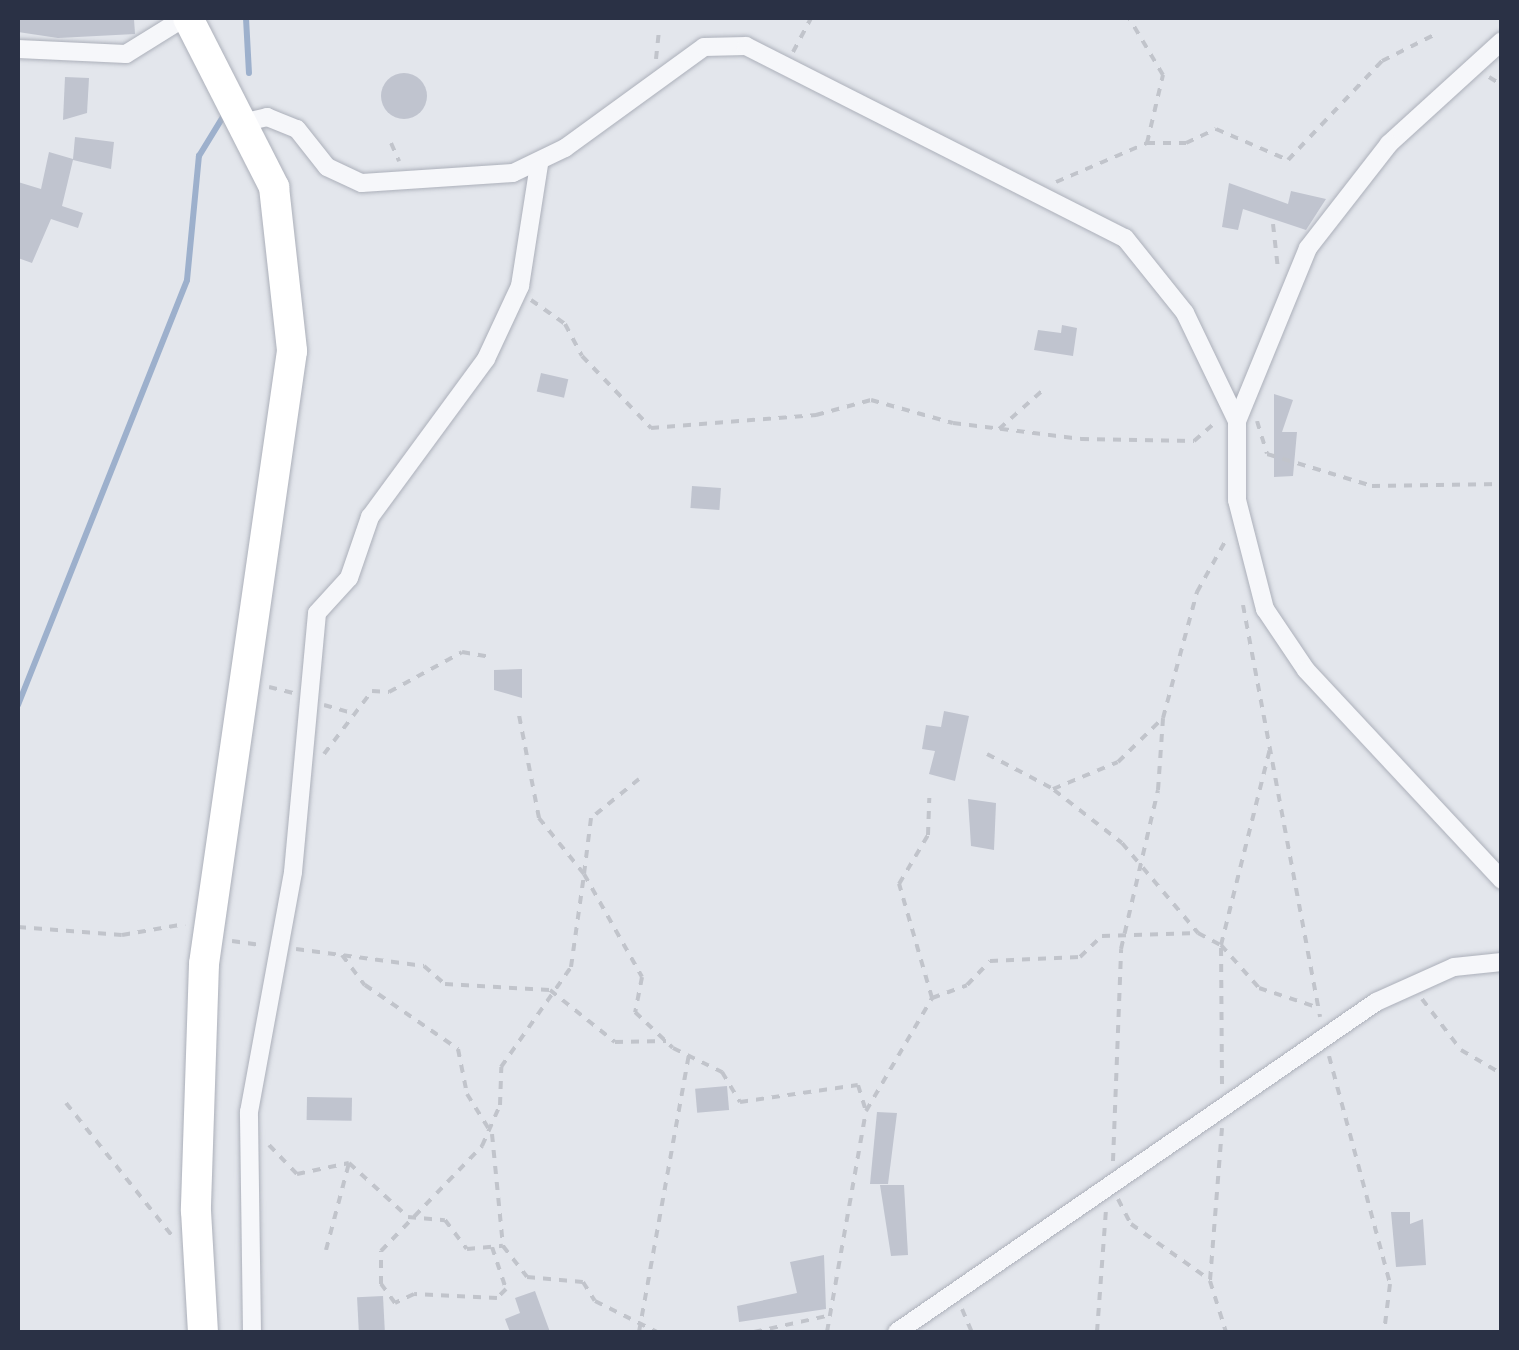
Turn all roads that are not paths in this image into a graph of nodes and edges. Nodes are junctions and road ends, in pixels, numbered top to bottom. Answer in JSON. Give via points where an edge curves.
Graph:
{"nodes":[{"id":1,"x":186,"y":18,"type":"edge"},
{"id":2,"x":1502,"y":41,"type":"edge"},
{"id":3,"x":18,"y":50,"type":"edge"},
{"id":4,"x":246,"y":122,"type":"junction"},
{"id":5,"x":539,"y":164,"type":"junction"},
{"id":6,"x":1234,"y":415,"type":"junction"},
{"id":7,"x":1502,"y":880,"type":"edge"},
{"id":8,"x":1502,"y":962,"type":"edge"},
{"id":9,"x":203,"y":1332,"type":"edge"},
{"id":10,"x":252,"y":1332,"type":"edge"},
{"id":11,"x":897,"y":1332,"type":"edge"}],
"edges":[{"from":1,"to":3,"type":"street","via":[[126,54]]},
{"from":1,"to":4,"type":"main road"},
{"from":2,"to":6,"type":"street","via":[[1390,144],[1280,298]]},
{"from":4,"to":5,"type":"street","via":[[268,116],[297,129],[327,167],[362,183]]},
{"from":4,"to":9,"type":"main road","via":[[285,239],[292,350],[208,928]]},
{"from":5,"to":6,"type":"street","via":[[660,78],[723,44],[789,61],[1125,238],[1184,313]]},
{"from":5,"to":10,"type":"street","via":[[520,286],[486,358],[370,517],[350,578],[317,613],[279,947],[250,1125]]},
{"from":6,"to":7,"type":"street","via":[[1240,516],[1254,583],[1281,638]]},
{"from":8,"to":11,"type":"street","via":[[1413,982],[1108,1182]]}]}
